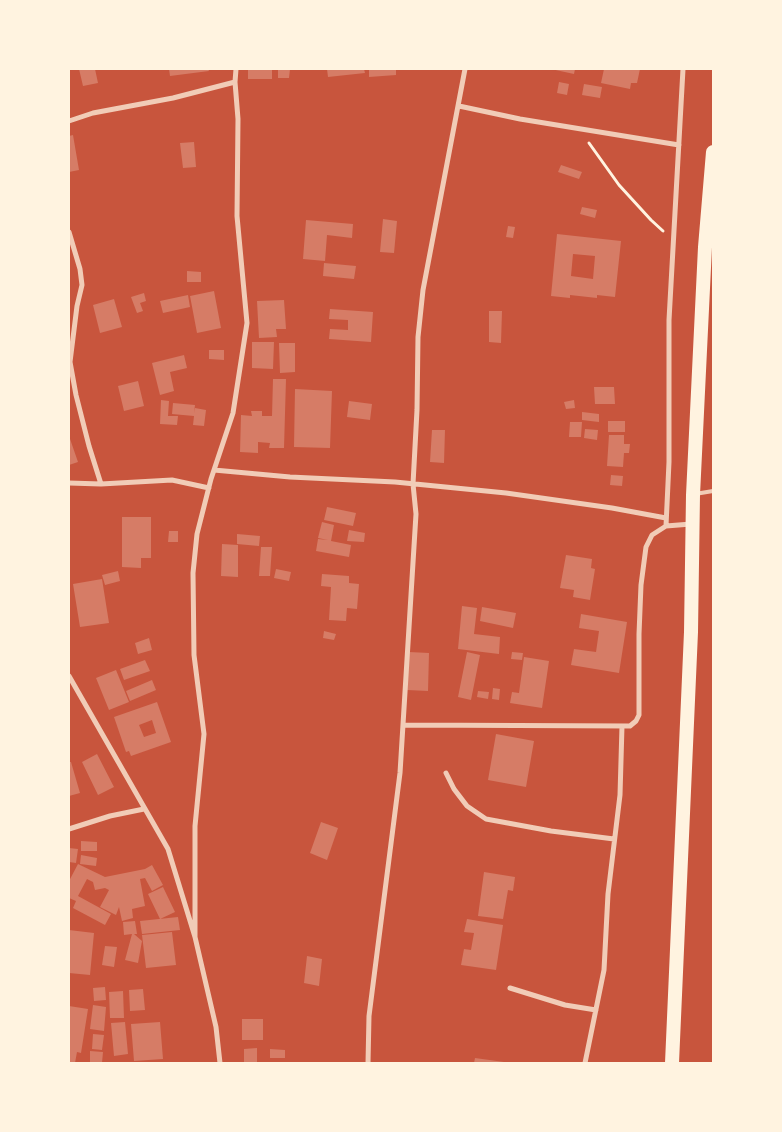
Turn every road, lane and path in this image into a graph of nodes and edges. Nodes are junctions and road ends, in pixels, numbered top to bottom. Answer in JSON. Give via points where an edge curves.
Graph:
{"nodes":[{"id":1,"x":236,"y":69,"type":"edge"},
{"id":2,"x":465,"y":69,"type":"edge"},
{"id":3,"x":683,"y":69,"type":"edge"},
{"id":4,"x":235,"y":82,"type":"junction"},
{"id":5,"x":459,"y":106,"type":"junction"},
{"id":6,"x":69,"y":121,"type":"edge"},
{"id":7,"x":579,"y":129,"type":"junction"},
{"id":8,"x":679,"y":145,"type":"junction"},
{"id":9,"x":713,"y":152,"type":"edge"},
{"id":10,"x":69,"y":232,"type":"edge"},
{"id":11,"x":673,"y":240,"type":"junction"},
{"id":12,"x":214,"y":470,"type":"junction"},
{"id":13,"x":69,"y":483,"type":"edge"},
{"id":14,"x":101,"y":484,"type":"junction"},
{"id":15,"x":413,"y":484,"type":"junction"},
{"id":16,"x":209,"y":488,"type":"junction"},
{"id":17,"x":713,"y":491,"type":"edge"},
{"id":18,"x":693,"y":495,"type":"junction"},
{"id":19,"x":666,"y":518,"type":"junction"},
{"id":20,"x":692,"y":524,"type":"junction"},
{"id":21,"x":666,"y":526,"type":"junction"},
{"id":22,"x":69,"y":676,"type":"edge"},
{"id":23,"x":403,"y":725,"type":"junction"},
{"id":24,"x":622,"y":726,"type":"junction"},
{"id":25,"x":446,"y":774,"type":"dead end"},
{"id":26,"x":144,"y":809,"type":"junction"},
{"id":27,"x":69,"y":829,"type":"edge"},
{"id":28,"x":614,"y":839,"type":"junction"},
{"id":29,"x":195,"y":937,"type":"junction"},
{"id":30,"x":510,"y":988,"type":"dead end"},
{"id":31,"x":596,"y":1010,"type":"junction"},
{"id":32,"x":220,"y":1063,"type":"edge"},
{"id":33,"x":368,"y":1063,"type":"edge"},
{"id":34,"x":585,"y":1063,"type":"edge"},
{"id":35,"x":672,"y":1063,"type":"edge"}],
"edges":[{"from":1,"to":4,"type":"street"},
{"from":2,"to":5,"type":"street"},
{"from":3,"to":8,"type":"street"},
{"from":4,"to":6,"type":"street","via":[[173,98],[92,113]]},
{"from":4,"to":12,"type":"street","via":[[237,216],[247,323],[233,413]]},
{"from":5,"to":7,"type":"street"},
{"from":5,"to":15,"type":"street","via":[[418,337]]},
{"from":7,"to":8,"type":"street"},
{"from":7,"to":11,"type":"path","via":[[619,185]]},
{"from":8,"to":11,"type":"street"},
{"from":9,"to":18,"type":"highway"},
{"from":10,"to":14,"type":"street","via":[[82,285],[70,362],[76,396]]},
{"from":11,"to":19,"type":"street"},
{"from":12,"to":15,"type":"street"},
{"from":12,"to":16,"type":"street"},
{"from":13,"to":14,"type":"street"},
{"from":14,"to":16,"type":"street","via":[[172,480]]},
{"from":15,"to":19,"type":"street","via":[[506,493]]},
{"from":15,"to":23,"type":"street","via":[[416,514]]},
{"from":16,"to":29,"type":"street","via":[[197,534],[193,573],[194,655],[204,734],[195,826]]},
{"from":17,"to":18,"type":"lane"},
{"from":18,"to":20,"type":"highway"},
{"from":19,"to":21,"type":"street"},
{"from":20,"to":21,"type":"street"},
{"from":20,"to":35,"type":"highway","via":[[691,632]]},
{"from":21,"to":24,"type":"street","via":[[652,536],[646,548],[638,634],[639,715],[630,726]]},
{"from":22,"to":26,"type":"street"},
{"from":23,"to":24,"type":"street"},
{"from":23,"to":33,"type":"street","via":[[400,773],[369,1016]]},
{"from":24,"to":28,"type":"street","via":[[620,795]]},
{"from":25,"to":28,"type":"street","via":[[466,806],[486,819]]},
{"from":26,"to":27,"type":"street"},
{"from":26,"to":29,"type":"street","via":[[168,849]]},
{"from":28,"to":31,"type":"street","via":[[604,970]]},
{"from":29,"to":32,"type":"street","via":[[216,1027]]},
{"from":30,"to":31,"type":"street","via":[[564,1005]]},
{"from":31,"to":34,"type":"street"}]}
